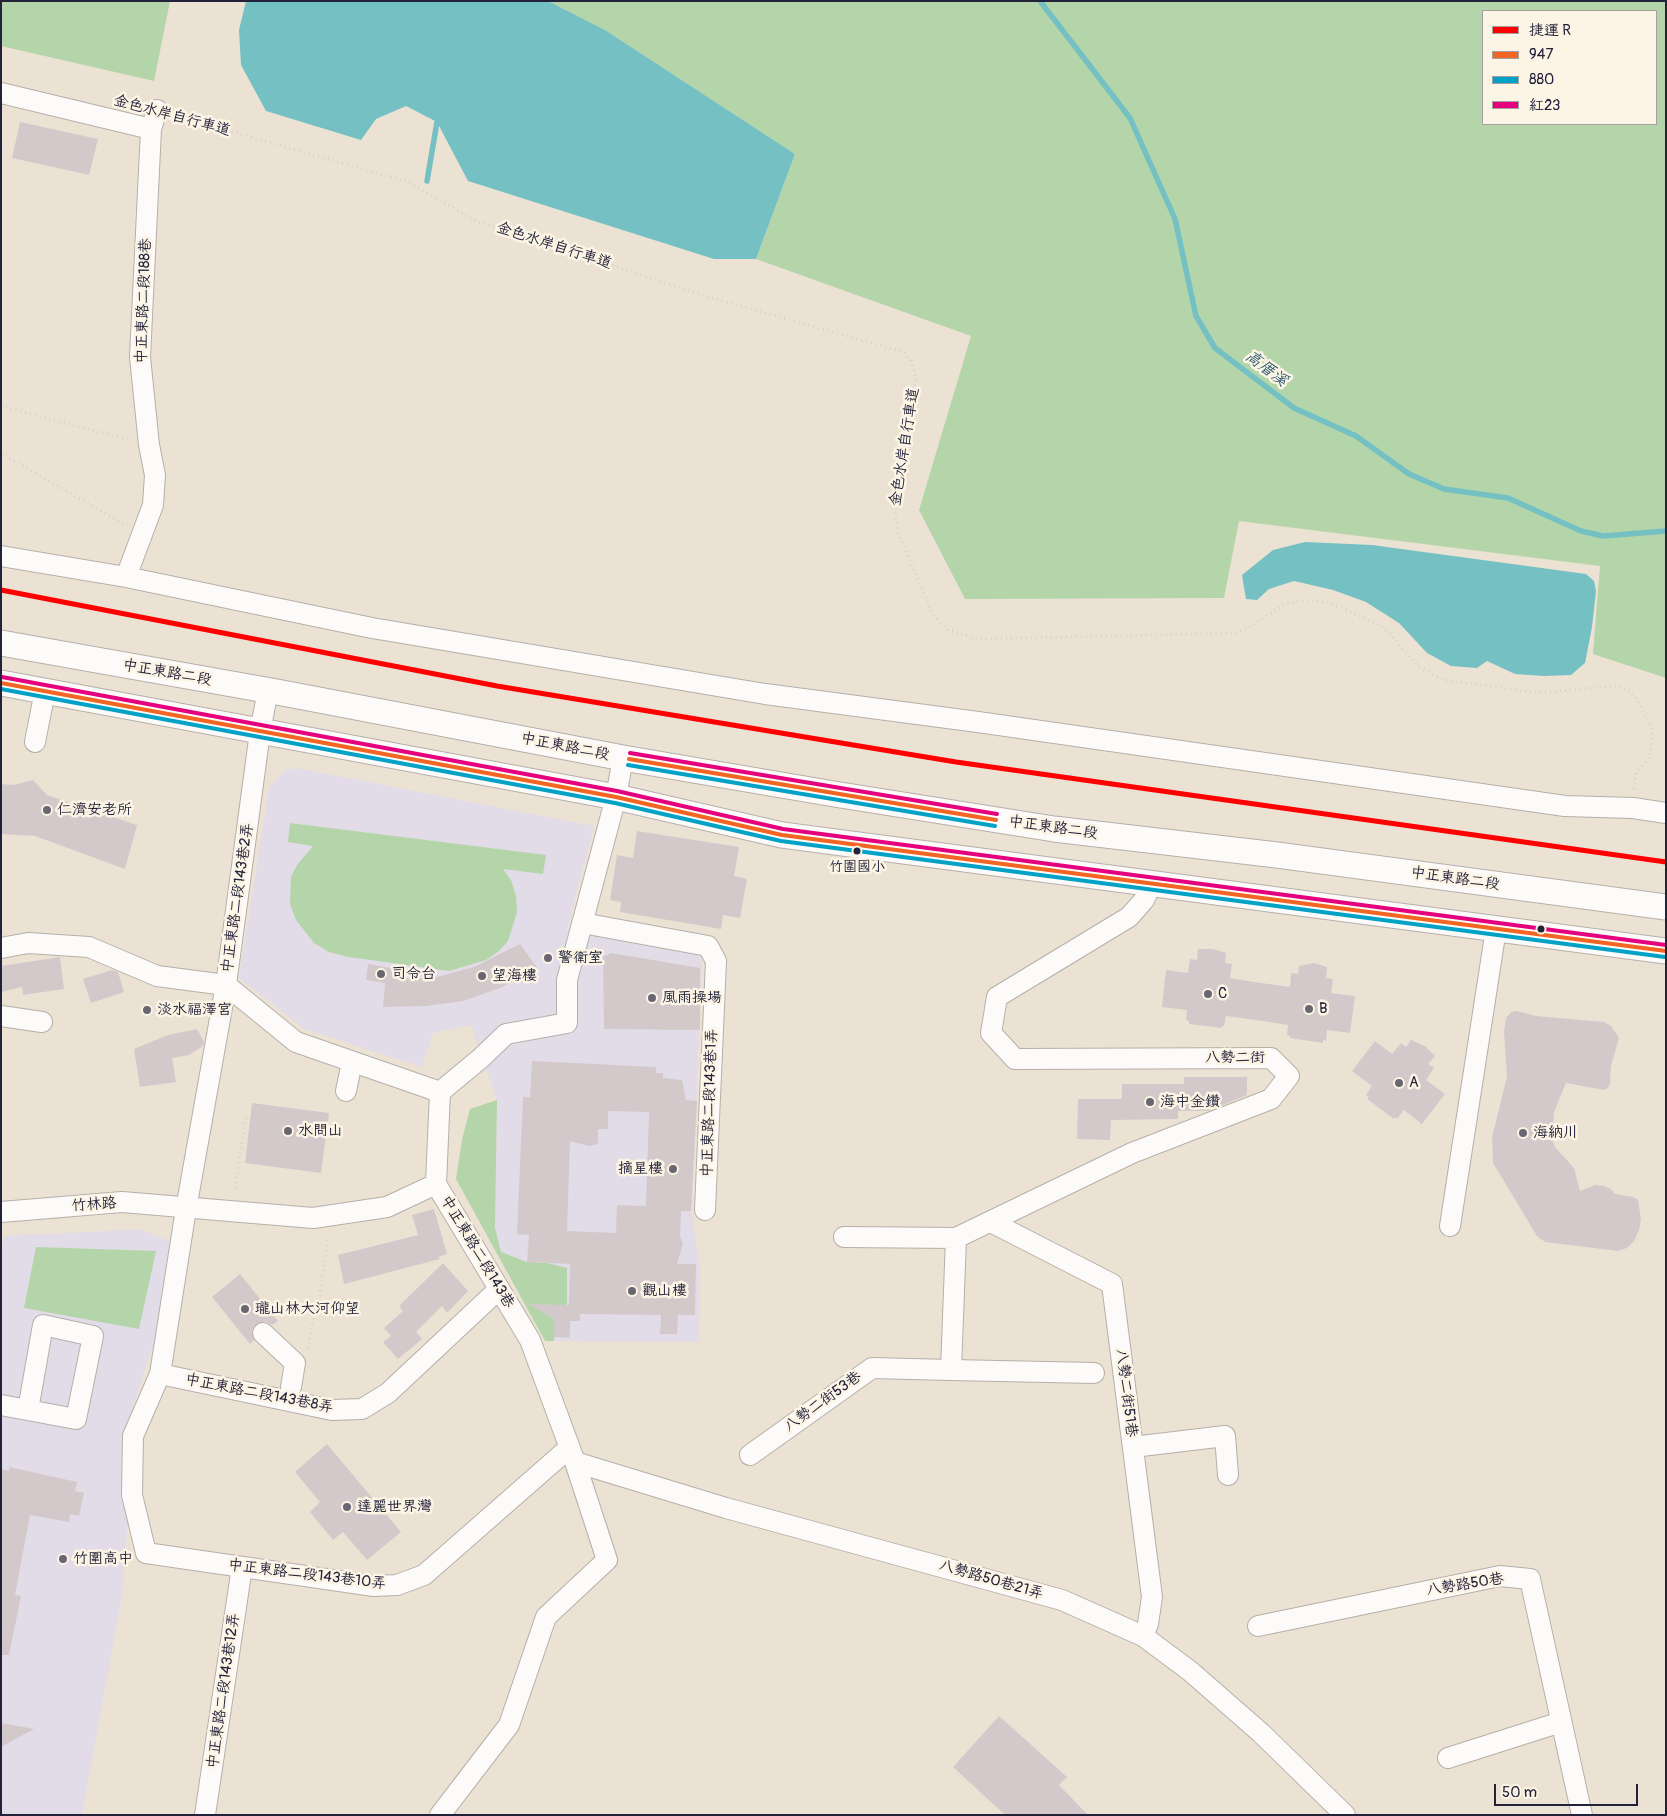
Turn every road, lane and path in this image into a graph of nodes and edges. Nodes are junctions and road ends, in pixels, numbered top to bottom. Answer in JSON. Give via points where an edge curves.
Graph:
{"nodes":[{"id":1,"x":1,"y":94,"type":"edge"},
{"id":2,"x":154,"y":120,"type":"junction"},
{"id":3,"x":1,"y":406,"type":"edge"},
{"id":4,"x":149,"y":445,"type":"junction"},
{"id":5,"x":1,"y":453,"type":"edge"},
{"id":6,"x":142,"y":535,"type":"junction"},
{"id":7,"x":1,"y":556,"type":"edge"},
{"id":8,"x":126,"y":577,"type":"junction"},
{"id":9,"x":1,"y":643,"type":"edge"},
{"id":10,"x":1,"y":683,"type":"edge"},
{"id":11,"x":268,"y":690,"type":"junction"},
{"id":12,"x":44,"y":691,"type":"junction"},
{"id":13,"x":260,"y":732,"type":"junction"},
{"id":14,"x":35,"y":742,"type":"dead end"},
{"id":15,"x":623,"y":758,"type":"junction"},
{"id":16,"x":616,"y":797,"type":"junction"},
{"id":17,"x":1633,"y":808,"type":"junction"},
{"id":18,"x":1666,"y":813,"type":"edge"},
{"id":19,"x":1152,"y":883,"type":"junction"},
{"id":20,"x":1666,"y":907,"type":"edge"},
{"id":21,"x":580,"y":929,"type":"junction"},
{"id":22,"x":1496,"y":929,"type":"junction"},
{"id":23,"x":1,"y":948,"type":"edge"},
{"id":24,"x":1666,"y":951,"type":"edge"},
{"id":25,"x":226,"y":985,"type":"junction"},
{"id":26,"x":1,"y":1016,"type":"edge"},
{"id":27,"x":42,"y":1022,"type":"dead end"},
{"id":28,"x":352,"y":1062,"type":"junction"},
{"id":29,"x":346,"y":1091,"type":"dead end"},
{"id":30,"x":440,"y":1092,"type":"junction"},
{"id":31,"x":246,"y":1116,"type":"dead end"},
{"id":32,"x":436,"y":1184,"type":"junction"},
{"id":33,"x":235,"y":1188,"type":"dead end"},
{"id":34,"x":186,"y":1209,"type":"junction"},
{"id":35,"x":705,"y":1210,"type":"dead end"},
{"id":36,"x":1,"y":1212,"type":"edge"},
{"id":37,"x":991,"y":1222,"type":"junction"},
{"id":38,"x":1450,"y":1226,"type":"dead end"},
{"id":39,"x":328,"y":1236,"type":"dead end"},
{"id":40,"x":844,"y":1237,"type":"dead end"},
{"id":41,"x":956,"y":1238,"type":"junction"},
{"id":42,"x":499,"y":1289,"type":"junction"},
{"id":43,"x":263,"y":1333,"type":"dead end"},
{"id":44,"x":308,"y":1353,"type":"dead end"},
{"id":45,"x":951,"y":1370,"type":"junction"},
{"id":46,"x":1094,"y":1373,"type":"dead end"},
{"id":47,"x":160,"y":1374,"type":"junction"},
{"id":48,"x":292,"y":1387,"type":"dead end"},
{"id":49,"x":1,"y":1405,"type":"edge"},
{"id":50,"x":28,"y":1410,"type":"junction"},
{"id":51,"x":1133,"y":1447,"type":"junction"},
{"id":52,"x":572,"y":1455,"type":"junction"},
{"id":53,"x":750,"y":1455,"type":"dead end"},
{"id":54,"x":1228,"y":1475,"type":"dead end"},
{"id":55,"x":242,"y":1567,"type":"junction"},
{"id":56,"x":1258,"y":1626,"type":"dead end"},
{"id":57,"x":1143,"y":1636,"type":"junction"},
{"id":58,"x":1561,"y":1722,"type":"junction"},
{"id":59,"x":1448,"y":1758,"type":"dead end"},
{"id":60,"x":205,"y":1815,"type":"edge"},
{"id":61,"x":440,"y":1815,"type":"edge"},
{"id":62,"x":1345,"y":1815,"type":"edge"},
{"id":63,"x":1582,"y":1815,"type":"edge"}],
"edges":[{"from":1,"to":2,"type":"street"},
{"from":2,"to":4,"type":"street","name":"中正東路二段188巷","via":[[140,357]]},
{"from":2,"to":17,"type":"path","name":"金色水岸自行車道","via":[[408,182],[476,221],[712,298],[904,352],[912,363],[916,379],[895,513],[898,530],[934,615],[948,630],[976,639],[1235,633],[1285,604],[1306,600],[1330,603],[1380,625],[1419,667],[1444,680],[1538,693],[1613,686],[1628,689],[1652,729],[1650,758],[1636,774]]},
{"from":3,"to":4,"type":"path"},
{"from":4,"to":6,"type":"street","name":"中正東路二段188巷","via":[[155,475],[153,505]]},
{"from":5,"to":6,"type":"path"},
{"from":6,"to":8,"type":"street","name":"中正東路二段188巷"},
{"from":7,"to":8,"type":"street"},
{"from":8,"to":17,"type":"street","via":[[372,628],[765,694],[1565,806]]},
{"from":9,"to":11,"type":"main road","name":"中正東路二段"},
{"from":10,"to":12,"type":"main road"},
{"from":11,"to":13,"type":"street","name":"中正東路二段143巷2弄"},
{"from":11,"to":15,"type":"main road","name":"中正東路二段"},
{"from":12,"to":13,"type":"main road"},
{"from":12,"to":14,"type":"street"},
{"from":13,"to":16,"type":"main road"},
{"from":13,"to":25,"type":"street","name":"中正東路二段143巷2弄"},
{"from":15,"to":16,"type":"street"},
{"from":15,"to":20,"type":"main road","name":"中正東路二段","via":[[1054,829]]},
{"from":16,"to":19,"type":"main road","via":[[782,834]]},
{"from":16,"to":21,"type":"street"},
{"from":17,"to":18,"type":"street"},
{"from":19,"to":22,"type":"main road"},
{"from":19,"to":37,"type":"street","name":"八勢二街","via":[[1144,900],[1129,917],[997,997],[991,1033],[1016,1059],[1271,1058],[1289,1076],[1271,1099],[1132,1153]]},
{"from":21,"to":30,"type":"street","via":[[567,980],[567,1023],[506,1034]]},
{"from":21,"to":35,"type":"street","name":"中正東路二段143巷1弄","via":[[708,946],[716,961]]},
{"from":22,"to":24,"type":"main road"},
{"from":22,"to":38,"type":"street"},
{"from":23,"to":25,"type":"street","via":[[28,943],[89,947],[157,976]]},
{"from":25,"to":28,"type":"street","name":"中正東路二段143巷2弄","via":[[296,1042]]},
{"from":25,"to":34,"type":"street"},
{"from":26,"to":27,"type":"street"},
{"from":28,"to":29,"type":"street"},
{"from":28,"to":30,"type":"street","name":"中正東路二段143巷2弄"},
{"from":30,"to":32,"type":"street","name":"中正東路二段143巷"},
{"from":31,"to":33,"type":"path"},
{"from":32,"to":34,"type":"street","name":"竹林路","via":[[387,1207],[313,1218]]},
{"from":32,"to":42,"type":"street","name":"中正東路二段143巷"},
{"from":34,"to":36,"type":"street","name":"竹林路","via":[[122,1202]]},
{"from":34,"to":47,"type":"street"},
{"from":37,"to":41,"type":"street","name":"八勢二街"},
{"from":37,"to":51,"type":"street","name":"八勢二街51巷","via":[[1112,1284]]},
{"from":39,"to":44,"type":"path"},
{"from":40,"to":41,"type":"street","name":"八勢二街"},
{"from":41,"to":45,"type":"street"},
{"from":42,"to":47,"type":"street","name":"中正東路二段143巷8弄","via":[[388,1393],[362,1409],[332,1410]]},
{"from":42,"to":52,"type":"street","name":"中正東路二段143巷","via":[[530,1340]]},
{"from":43,"to":48,"type":"street","via":[[295,1364]]},
{"from":45,"to":46,"type":"street","name":"八勢二街53巷"},
{"from":45,"to":53,"type":"street","name":"八勢二街53巷","via":[[872,1368]]},
{"from":47,"to":55,"type":"street","name":"中正東路二段143巷10弄","via":[[133,1436],[132,1495],[146,1553]]},
{"from":49,"to":50,"type":"street"},
{"from":50,"to":50,"type":"street","via":[[76,1419],[93,1336],[44,1325]]},
{"from":51,"to":54,"type":"street","via":[[1225,1436]]},
{"from":51,"to":57,"type":"street","name":"八勢二街51巷","via":[[1152,1597]]},
{"from":52,"to":55,"type":"street","name":"中正東路二段143巷10弄","via":[[424,1575],[397,1585],[374,1586]]},
{"from":52,"to":57,"type":"street","name":"八勢路50巷21弄","via":[[726,1508],[1062,1600]]},
{"from":52,"to":61,"type":"street","via":[[607,1560],[546,1617],[509,1725]]},
{"from":55,"to":60,"type":"street","name":"中正東路二段143巷12弄"},
{"from":56,"to":58,"type":"street","name":"八勢路50巷","via":[[1500,1576],[1530,1579]]},
{"from":57,"to":62,"type":"street","name":"八勢路50巷21弄","via":[[1190,1671],[1261,1733]]},
{"from":58,"to":59,"type":"street"},
{"from":58,"to":63,"type":"street","name":"八勢路50巷"}]}
